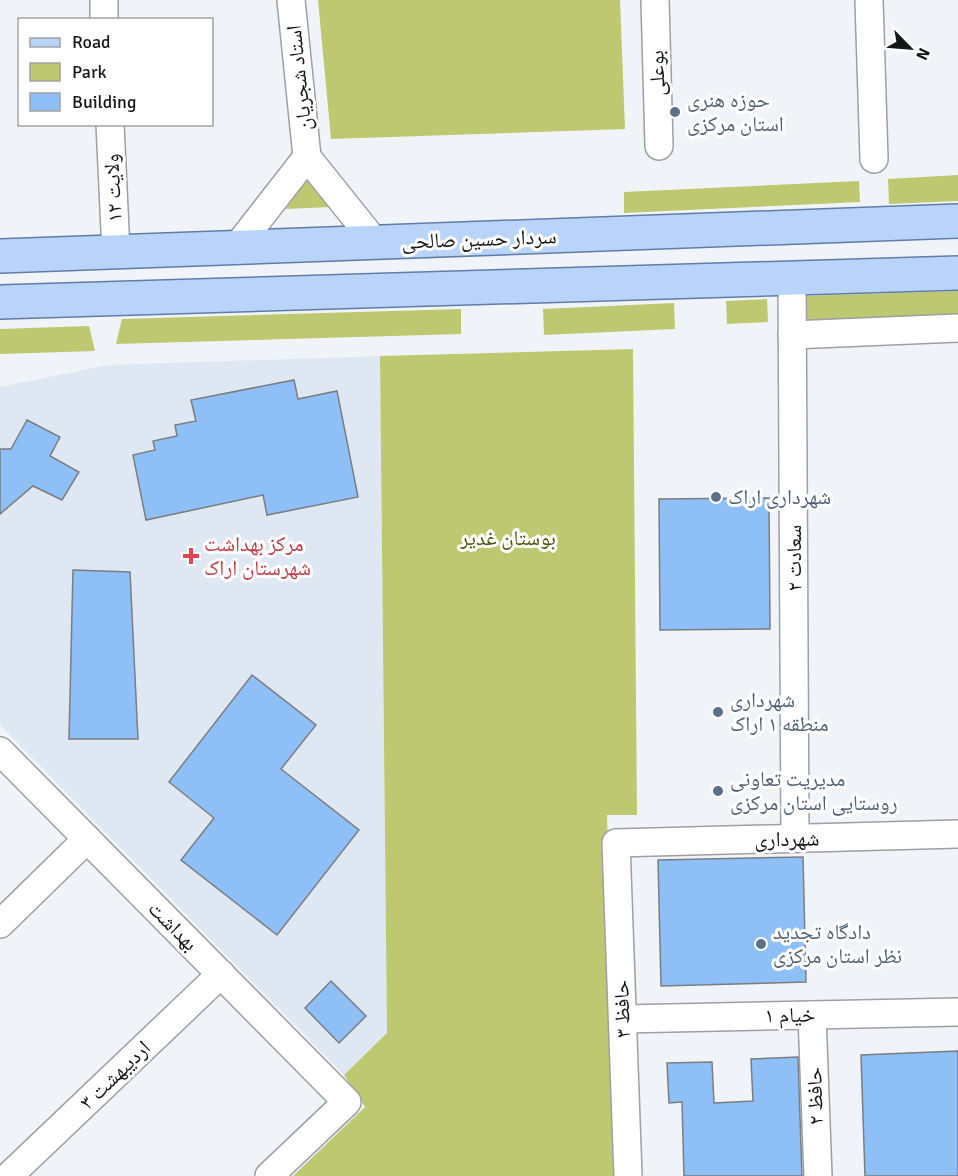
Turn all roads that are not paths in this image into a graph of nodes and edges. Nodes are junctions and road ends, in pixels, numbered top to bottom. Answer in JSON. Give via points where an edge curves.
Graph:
{"nodes":[{"id":1,"x":104,"y":0,"type":"edge"},
{"id":2,"x":291,"y":0,"type":"edge"},
{"id":3,"x":655,"y":0,"type":"edge"},
{"id":4,"x":869,"y":0,"type":"edge"},
{"id":5,"x":105,"y":18,"type":"edge"},
{"id":6,"x":110,"y":126,"type":"edge"},
{"id":7,"x":659,"y":146,"type":"dead end"},
{"id":8,"x":307,"y":157,"type":"junction"},
{"id":9,"x":874,"y":159,"type":"dead end"},
{"id":10,"x":958,"y":221,"type":"edge"},
{"id":11,"x":375,"y":243,"type":"junction"},
{"id":12,"x":236,"y":248,"type":"junction"},
{"id":13,"x":116,"y":252,"type":"junction"},
{"id":14,"x":0,"y":256,"type":"edge"},
{"id":15,"x":958,"y":273,"type":"edge"},
{"id":16,"x":792,"y":278,"type":"junction"},
{"id":17,"x":0,"y":302,"type":"edge"},
{"id":18,"x":958,"y":328,"type":"edge"},
{"id":19,"x":792,"y":335,"type":"junction"},
{"id":20,"x":0,"y":751,"type":"edge"},
{"id":21,"x":958,"y":834,"type":"edge"},
{"id":22,"x":795,"y":838,"type":"junction"},
{"id":23,"x":87,"y":839,"type":"junction"},
{"id":24,"x":616,"y":843,"type":"joint"},
{"id":25,"x":0,"y":924,"type":"edge"},
{"id":26,"x":220,"y":974,"type":"junction"},
{"id":27,"x":958,"y":1012,"type":"edge"},
{"id":28,"x":812,"y":1015,"type":"junction"},
{"id":29,"x":623,"y":1019,"type":"junction"},
{"id":30,"x":9,"y":1176,"type":"edge"},
{"id":31,"x":269,"y":1176,"type":"edge"},
{"id":32,"x":628,"y":1176,"type":"edge"},
{"id":33,"x":818,"y":1176,"type":"edge"}],
"edges":[{"from":1,"to":5,"type":"street"},
{"from":2,"to":8,"type":"street","name":"استاد شجریان"},
{"from":3,"to":7,"type":"street","name":"بوعلی"},
{"from":4,"to":9,"type":"street"},
{"from":6,"to":13,"type":"street","name":"ولایت ۱۲"},
{"from":8,"to":11,"type":"street"},
{"from":8,"to":12,"type":"street"},
{"from":10,"to":11,"type":"main road","name":"سردار حسین صالحی"},
{"from":11,"to":12,"type":"main road","name":"سردار حسین صالحی"},
{"from":12,"to":13,"type":"main road","name":"سردار حسین صالحی"},
{"from":13,"to":14,"type":"main road","name":"سردار حسین صالحی"},
{"from":15,"to":16,"type":"main road"},
{"from":16,"to":17,"type":"main road"},
{"from":16,"to":19,"type":"street","name":"سعادت ۲"},
{"from":18,"to":19,"type":"street"},
{"from":19,"to":22,"type":"street","name":"سعادت ۲"},
{"from":20,"to":23,"type":"street","name":"بهداشت"},
{"from":21,"to":22,"type":"street","name":"شهرداری"},
{"from":22,"to":24,"type":"street","name":"شهرداری"},
{"from":23,"to":25,"type":"street"},
{"from":23,"to":26,"type":"street","name":"بهداشت"},
{"from":24,"to":29,"type":"street","name":"حافظ ۳"},
{"from":26,"to":30,"type":"street","name":"اردیبهشت ۳"},
{"from":26,"to":31,"type":"street","name":"بهداشت","via":[[346,1102]]},
{"from":27,"to":28,"type":"street","name":"خیام ۱"},
{"from":28,"to":29,"type":"street","name":"خیام ۱"},
{"from":28,"to":33,"type":"street","name":"حافظ ۲"},
{"from":29,"to":32,"type":"street","name":"حافظ ۳"}]}
